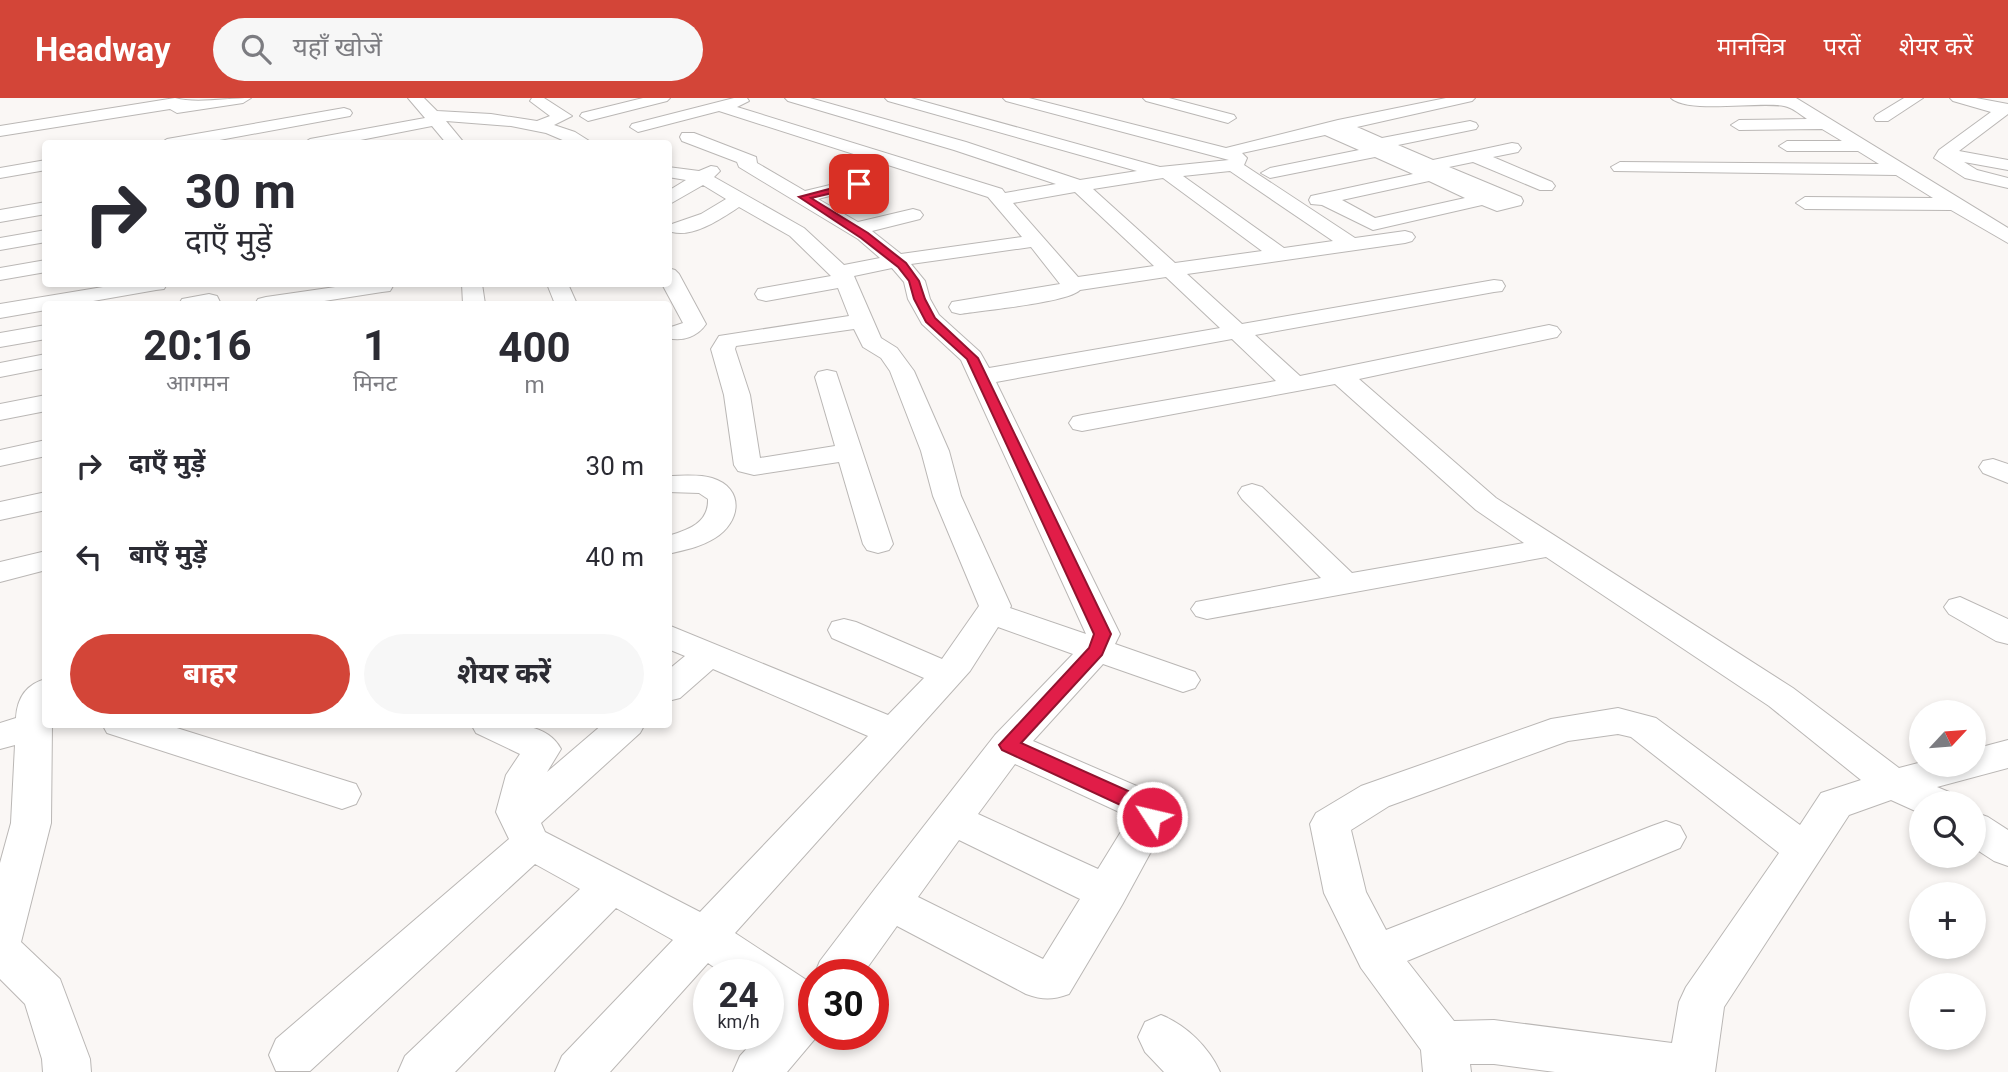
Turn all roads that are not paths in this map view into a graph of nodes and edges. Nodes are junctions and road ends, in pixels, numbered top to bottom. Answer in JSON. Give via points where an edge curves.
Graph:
{"nodes":[{"id":1,"x":243,"y":98,"type":"edge"},
{"id":2,"x":330,"y":98,"type":"edge"},
{"id":3,"x":416,"y":98,"type":"edge"},
{"id":4,"x":662,"y":98,"type":"edge"},
{"id":5,"x":753,"y":98,"type":"edge"},
{"id":6,"x":793,"y":98,"type":"edge"},
{"id":7,"x":893,"y":98,"type":"edge"},
{"id":8,"x":1011,"y":98,"type":"edge"},
{"id":9,"x":1151,"y":98,"type":"edge"},
{"id":10,"x":1467,"y":98,"type":"edge"},
{"id":11,"x":1679,"y":98,"type":"edge"},
{"id":12,"x":1915,"y":98,"type":"edge"},
{"id":13,"x":1958,"y":98,"type":"edge"},
{"id":14,"x":237,"y":99,"type":"edge"},
{"id":15,"x":480,"y":99,"type":"edge"},
{"id":16,"x":1787,"y":100,"type":"edge"},
{"id":17,"x":538,"y":101,"type":"dead end"},
{"id":18,"x":1130,"y":103,"type":"edge"},
{"id":19,"x":912,"y":104,"type":"junction"},
{"id":20,"x":971,"y":106,"type":"dead end"},
{"id":21,"x":721,"y":107,"type":"junction"},
{"id":22,"x":2005,"y":110,"type":"edge"},
{"id":23,"x":176,"y":111,"type":"edge"},
{"id":24,"x":344,"y":113,"type":"junction"},
{"id":25,"x":946,"y":114,"type":"junction"},
{"id":26,"x":588,"y":116,"type":"dead end"},
{"id":27,"x":434,"y":118,"type":"junction"},
{"id":28,"x":1882,"y":118,"type":"dead end"},
{"id":29,"x":492,"y":119,"type":"junction"},
{"id":30,"x":763,"y":119,"type":"junction"},
{"id":31,"x":864,"y":119,"type":"junction"},
{"id":32,"x":1091,"y":119,"type":"junction"},
{"id":33,"x":1227,"y":121,"type":"junction"},
{"id":34,"x":1826,"y":124,"type":"junction"},
{"id":35,"x":1739,"y":125,"type":"dead end"},
{"id":36,"x":1470,"y":126,"type":"dead end"},
{"id":37,"x":638,"y":127,"type":"dead end"},
{"id":38,"x":255,"y":128,"type":"junction"},
{"id":39,"x":1333,"y":128,"type":"junction"},
{"id":40,"x":1004,"y":129,"type":"junction"},
{"id":41,"x":546,"y":130,"type":"junction"},
{"id":42,"x":0,"y":131,"type":"edge"},
{"id":43,"x":362,"y":134,"type":"junction"},
{"id":44,"x":191,"y":140,"type":"edge"},
{"id":45,"x":197,"y":140,"type":"edge"},
{"id":46,"x":331,"y":140,"type":"edge"},
{"id":47,"x":454,"y":140,"type":"edge"},
{"id":48,"x":575,"y":140,"type":"edge"},
{"id":49,"x":1281,"y":140,"type":"junction"},
{"id":50,"x":1179,"y":142,"type":"junction"},
{"id":51,"x":960,"y":146,"type":"junction"},
{"id":52,"x":1787,"y":146,"type":"dead end"},
{"id":53,"x":1862,"y":146,"type":"junction"},
{"id":54,"x":1377,"y":148,"type":"junction"},
{"id":55,"x":1512,"y":148,"type":"dead end"},
{"id":56,"x":1945,"y":154,"type":"junction"},
{"id":57,"x":1475,"y":156,"type":"junction"},
{"id":58,"x":1233,"y":157,"type":"junction"},
{"id":59,"x":744,"y":163,"type":"junction"},
{"id":60,"x":2008,"y":164,"type":"edge"},
{"id":61,"x":912,"y":165,"type":"junction"},
{"id":62,"x":42,"y":166,"type":"edge"},
{"id":63,"x":1620,"y":167,"type":"dead end"},
{"id":64,"x":1425,"y":170,"type":"junction"},
{"id":65,"x":1901,"y":170,"type":"junction"},
{"id":66,"x":1162,"y":172,"type":"junction"},
{"id":67,"x":0,"y":173,"type":"edge"},
{"id":68,"x":672,"y":173,"type":"edge"},
{"id":69,"x":1270,"y":173,"type":"dead end"},
{"id":70,"x":702,"y":177,"type":"junction"},
{"id":71,"x":2008,"y":183,"type":"edge"},
{"id":72,"x":859,"y":184,"type":"dead end"},
{"id":73,"x":1079,"y":186,"type":"junction"},
{"id":74,"x":1546,"y":186,"type":"dead end"},
{"id":75,"x":672,"y":197,"type":"edge"},
{"id":76,"x":803,"y":197,"type":"junction"},
{"id":77,"x":740,"y":198,"type":"junction"},
{"id":78,"x":1001,"y":199,"type":"junction"},
{"id":79,"x":1325,"y":199,"type":"junction"},
{"id":80,"x":1484,"y":199,"type":"junction"},
{"id":81,"x":1305,"y":203,"type":"dead end"},
{"id":82,"x":1805,"y":203,"type":"dead end"},
{"id":83,"x":1958,"y":204,"type":"junction"},
{"id":84,"x":42,"y":209,"type":"edge"},
{"id":85,"x":914,"y":215,"type":"dead end"},
{"id":86,"x":0,"y":216,"type":"edge"},
{"id":87,"x":854,"y":217,"type":"junction"},
{"id":88,"x":679,"y":228,"type":"dead end"},
{"id":89,"x":42,"y":237,"type":"edge"},
{"id":90,"x":1405,"y":237,"type":"dead end"},
{"id":91,"x":2008,"y":237,"type":"edge"},
{"id":92,"x":1034,"y":241,"type":"junction"},
{"id":93,"x":0,"y":244,"type":"edge"},
{"id":94,"x":1352,"y":244,"type":"junction"},
{"id":95,"x":1281,"y":255,"type":"junction"},
{"id":96,"x":897,"y":261,"type":"junction"},
{"id":97,"x":42,"y":267,"type":"edge"},
{"id":98,"x":1170,"y":270,"type":"junction"},
{"id":99,"x":0,"y":274,"type":"edge"},
{"id":100,"x":843,"y":276,"type":"junction"},
{"id":101,"x":1073,"y":284,"type":"junction"},
{"id":102,"x":1494,"y":286,"type":"dead end"},
{"id":103,"x":139,"y":287,"type":"edge"},
{"id":104,"x":381,"y":291,"type":"edge"},
{"id":105,"x":766,"y":294,"type":"dead end"},
{"id":106,"x":61,"y":301,"type":"edge"},
{"id":107,"x":293,"y":301,"type":"edge"},
{"id":108,"x":674,"y":302,"type":"edge"},
{"id":109,"x":42,"y":304,"type":"edge"},
{"id":110,"x":960,"y":307,"type":"dead end"},
{"id":111,"x":0,"y":312,"type":"edge"},
{"id":112,"x":862,"y":321,"type":"junction"},
{"id":113,"x":1237,"y":331,"type":"junction"},
{"id":114,"x":1549,"y":332,"type":"dead end"},
{"id":115,"x":42,"y":333,"type":"edge"},
{"id":116,"x":675,"y":333,"type":"dead end"},
{"id":117,"x":0,"y":340,"type":"edge"},
{"id":118,"x":42,"y":363,"type":"edge"},
{"id":119,"x":0,"y":370,"type":"edge"},
{"id":120,"x":1341,"y":376,"type":"junction"},
{"id":121,"x":827,"y":377,"type":"dead end"},
{"id":122,"x":981,"y":377,"type":"junction"},
{"id":123,"x":1295,"y":385,"type":"junction"},
{"id":124,"x":42,"y":404,"type":"edge"},
{"id":125,"x":0,"y":412,"type":"edge"},
{"id":126,"x":1082,"y":423,"type":"dead end"},
{"id":127,"x":42,"y":449,"type":"edge"},
{"id":128,"x":849,"y":452,"type":"junction"},
{"id":129,"x":0,"y":458,"type":"edge"},
{"id":130,"x":672,"y":484,"type":"edge"},
{"id":131,"x":1252,"y":493,"type":"dead end"},
{"id":132,"x":42,"y":501,"type":"edge"},
{"id":133,"x":0,"y":511,"type":"edge"},
{"id":134,"x":672,"y":544,"type":"edge"},
{"id":135,"x":878,"y":544,"type":"dead end"},
{"id":136,"x":1551,"y":547,"type":"junction"},
{"id":137,"x":42,"y":561,"type":"edge"},
{"id":138,"x":0,"y":572,"type":"edge"},
{"id":139,"x":1346,"y":585,"type":"junction"},
{"id":140,"x":1960,"y":607,"type":"dead end"},
{"id":141,"x":1207,"y":608,"type":"dead end"},
{"id":142,"x":990,"y":613,"type":"junction"},
{"id":143,"x":844,"y":630,"type":"dead end"},
{"id":144,"x":2008,"y":633,"type":"edge"},
{"id":145,"x":672,"y":638,"type":"edge"},
{"id":146,"x":1096,"y":650,"type":"junction"},
{"id":147,"x":710,"y":653,"type":"junction"},
{"id":148,"x":946,"y":674,"type":"junction"},
{"id":149,"x":1184,"y":680,"type":"dead end"},
{"id":150,"x":672,"y":686,"type":"edge"},
{"id":151,"x":42,"y":696,"type":"edge"},
{"id":152,"x":133,"y":728,"type":"edge"},
{"id":153,"x":498,"y":728,"type":"edge"},
{"id":154,"x":623,"y":728,"type":"edge"},
{"id":155,"x":31,"y":730,"type":"edge"},
{"id":156,"x":894,"y":732,"type":"junction"},
{"id":157,"x":1008,"y":745,"type":"junction"},
{"id":158,"x":2008,"y":754,"type":"edge"},
{"id":159,"x":1986,"y":760,"type":"edge"},
{"id":160,"x":1920,"y":777,"type":"edge"},
{"id":161,"x":1892,"y":784,"type":"junction"},
{"id":162,"x":1909,"y":792,"type":"edge"},
{"id":163,"x":342,"y":794,"type":"dead end"},
{"id":164,"x":951,"y":818,"type":"junction"},
{"id":165,"x":525,"y":831,"type":"junction"},
{"id":166,"x":1986,"y":836,"type":"edge"},
{"id":167,"x":1666,"y":837,"type":"dead end"},
{"id":168,"x":1804,"y":850,"type":"junction"},
{"id":169,"x":2008,"y":850,"type":"edge"},
{"id":170,"x":611,"y":886,"type":"junction"},
{"id":171,"x":1107,"y":893,"type":"junction"},
{"id":172,"x":889,"y":902,"type":"junction"},
{"id":173,"x":705,"y":936,"type":"junction"},
{"id":174,"x":0,"y":941,"type":"edge"},
{"id":175,"x":0,"y":950,"type":"edge"},
{"id":176,"x":1376,"y":954,"type":"junction"},
{"id":177,"x":738,"y":959,"type":"edge"},
{"id":178,"x":848,"y":959,"type":"edge"},
{"id":179,"x":798,"y":1023,"type":"edge"},
{"id":180,"x":1161,"y":1037,"type":"dead end"},
{"id":181,"x":293,"y":1055,"type":"dead end"},
{"id":182,"x":1445,"y":1057,"type":"edge"},
{"id":183,"x":1691,"y":1070,"type":"edge"},
{"id":184,"x":67,"y":1072,"type":"edge"},
{"id":185,"x":422,"y":1072,"type":"edge"},
{"id":186,"x":579,"y":1072,"type":"edge"},
{"id":187,"x":757,"y":1072,"type":"edge"},
{"id":188,"x":1196,"y":1072,"type":"edge"}],
"edges":[{"from":1,"to":14,"type":"street"},
{"from":2,"to":24,"type":"street"},
{"from":3,"to":27,"type":"street"},
{"from":4,"to":26,"type":"street"},
{"from":5,"to":21,"type":"street"},
{"from":6,"to":31,"type":"street"},
{"from":7,"to":19,"type":"street"},
{"from":8,"to":32,"type":"street"},
{"from":9,"to":33,"type":"street"},
{"from":10,"to":39,"type":"street"},
{"from":11,"to":16,"type":"street","via":[[1724,103]]},
{"from":12,"to":28,"type":"street"},
{"from":13,"to":22,"type":"street"},
{"from":14,"to":23,"type":"street"},
{"from":14,"to":38,"type":"street"},
{"from":15,"to":29,"type":"street"},
{"from":16,"to":34,"type":"street"},
{"from":17,"to":41,"type":"street","via":[[564,116]]},
{"from":18,"to":32,"type":"street"},
{"from":19,"to":25,"type":"street"},
{"from":19,"to":31,"type":"street"},
{"from":20,"to":25,"type":"street"},
{"from":21,"to":30,"type":"street"},
{"from":21,"to":37,"type":"street"},
{"from":22,"to":56,"type":"street"},
{"from":23,"to":42,"type":"street"},
{"from":23,"to":44,"type":"street"},
{"from":24,"to":38,"type":"street"},
{"from":24,"to":43,"type":"street"},
{"from":25,"to":40,"type":"street"},
{"from":27,"to":29,"type":"street"},
{"from":27,"to":43,"type":"street"},
{"from":27,"to":47,"type":"street"},
{"from":29,"to":41,"type":"street"},
{"from":30,"to":59,"type":"street","via":[[681,139],[750,161]]},
{"from":30,"to":61,"type":"street"},
{"from":31,"to":51,"type":"street"},
{"from":32,"to":50,"type":"street"},
{"from":33,"to":49,"type":"street"},
{"from":33,"to":50,"type":"street"},
{"from":34,"to":35,"type":"street"},
{"from":34,"to":53,"type":"street"},
{"from":36,"to":54,"type":"street"},
{"from":38,"to":45,"type":"street"},
{"from":39,"to":49,"type":"street"},
{"from":39,"to":54,"type":"street"},
{"from":40,"to":51,"type":"street"},
{"from":40,"to":66,"type":"street"},
{"from":41,"to":48,"type":"street"},
{"from":43,"to":46,"type":"street"},
{"from":49,"to":58,"type":"street"},
{"from":50,"to":58,"type":"street","via":[[1234,155],[1238,161]]},
{"from":51,"to":61,"type":"street"},
{"from":51,"to":73,"type":"street"},
{"from":52,"to":53,"type":"street"},
{"from":53,"to":65,"type":"street"},
{"from":54,"to":64,"type":"street"},
{"from":54,"to":69,"type":"street"},
{"from":55,"to":57,"type":"street"},
{"from":56,"to":60,"type":"street"},
{"from":56,"to":71,"type":"street","via":[[1947,162],[1971,174]]},
{"from":57,"to":64,"type":"street"},
{"from":57,"to":74,"type":"street"},
{"from":58,"to":66,"type":"street"},
{"from":58,"to":94,"type":"street"},
{"from":59,"to":70,"type":"street"},
{"from":59,"to":76,"type":"street"},
{"from":61,"to":78,"type":"street"},
{"from":62,"to":67,"type":"street"},
{"from":63,"to":65,"type":"street"},
{"from":64,"to":79,"type":"street"},
{"from":64,"to":80,"type":"street"},
{"from":64,"to":80,"type":"street","via":[[1514,201],[1499,205]]},
{"from":65,"to":83,"type":"street"},
{"from":66,"to":73,"type":"street"},
{"from":66,"to":95,"type":"street"},
{"from":68,"to":70,"type":"street"},
{"from":70,"to":75,"type":"street"},
{"from":70,"to":77,"type":"street"},
{"from":72,"to":76,"type":"street"},
{"from":73,"to":78,"type":"street"},
{"from":73,"to":98,"type":"street"},
{"from":76,"to":87,"type":"street","via":[[828,212]]},
{"from":77,"to":88,"type":"street","via":[[708,218]]},
{"from":77,"to":100,"type":"street","via":[[797,232]]},
{"from":78,"to":92,"type":"street"},
{"from":79,"to":80,"type":"street","via":[[1373,224]]},
{"from":79,"to":81,"type":"street"},
{"from":82,"to":83,"type":"street"},
{"from":83,"to":91,"type":"street"},
{"from":84,"to":86,"type":"street"},
{"from":85,"to":87,"type":"street"},
{"from":87,"to":96,"type":"street"},
{"from":89,"to":93,"type":"street"},
{"from":90,"to":94,"type":"street"},
{"from":92,"to":96,"type":"street"},
{"from":92,"to":101,"type":"street"},
{"from":94,"to":95,"type":"street"},
{"from":95,"to":98,"type":"street"},
{"from":96,"to":100,"type":"street"},
{"from":96,"to":122,"type":"street","via":[[914,281],[930,320],[972,358]]},
{"from":97,"to":99,"type":"street"},
{"from":98,"to":101,"type":"street"},
{"from":98,"to":113,"type":"street"},
{"from":100,"to":105,"type":"street"},
{"from":100,"to":112,"type":"street"},
{"from":101,"to":110,"type":"street","via":[[1058,292]]},
{"from":102,"to":113,"type":"street"},
{"from":103,"to":106,"type":"street"},
{"from":104,"to":107,"type":"street"},
{"from":108,"to":116,"type":"street","via":[[695,324]]},
{"from":109,"to":111,"type":"street"},
{"from":112,"to":128,"type":"street","via":[[734,339],[723,349],[737,396],[748,465]]},
{"from":112,"to":142,"type":"street","via":[[871,342],[889,353],[902,371],[935,451],[947,496],[995,606]]},
{"from":113,"to":122,"type":"street"},
{"from":113,"to":123,"type":"street"},
{"from":114,"to":120,"type":"street"},
{"from":115,"to":117,"type":"street"},
{"from":118,"to":119,"type":"street"},
{"from":120,"to":123,"type":"street"},
{"from":120,"to":136,"type":"street","via":[[1486,504]]},
{"from":121,"to":128,"type":"street"},
{"from":122,"to":146,"type":"street","via":[[1101,628],[1102,642]]},
{"from":123,"to":126,"type":"street"},
{"from":124,"to":125,"type":"street"},
{"from":127,"to":129,"type":"street"},
{"from":128,"to":135,"type":"street"},
{"from":130,"to":134,"type":"street","via":[[706,485],[722,496],[724,506],[711,528]]},
{"from":131,"to":139,"type":"street"},
{"from":132,"to":133,"type":"street"},
{"from":136,"to":139,"type":"street"},
{"from":136,"to":161,"type":"street","via":[[1781,697]]},
{"from":137,"to":138,"type":"street"},
{"from":139,"to":141,"type":"street"},
{"from":140,"to":144,"type":"street"},
{"from":142,"to":146,"type":"street"},
{"from":142,"to":148,"type":"street"},
{"from":143,"to":148,"type":"street"},
{"from":145,"to":147,"type":"street"},
{"from":146,"to":149,"type":"street"},
{"from":146,"to":157,"type":"street"},
{"from":147,"to":150,"type":"street"},
{"from":147,"to":156,"type":"street"},
{"from":148,"to":156,"type":"street"},
{"from":151,"to":155,"type":"street","via":[[34,705]]},
{"from":152,"to":163,"type":"street"},
{"from":153,"to":165,"type":"street","via":[[543,749],[525,775],[516,811]]},
{"from":154,"to":165,"type":"street"},
{"from":155,"to":174,"type":"street","via":[[31,823]]},
{"from":156,"to":173,"type":"street"},
{"from":157,"to":164,"type":"street"},
{"from":157,"to":171,"type":"street","via":[[1152,813]]},
{"from":158,"to":159,"type":"street"},
{"from":160,"to":161,"type":"street"},
{"from":161,"to":162,"type":"street"},
{"from":161,"to":168,"type":"street","via":[[1835,804]]},
{"from":164,"to":171,"type":"street"},
{"from":164,"to":172,"type":"street"},
{"from":165,"to":170,"type":"street"},
{"from":165,"to":181,"type":"street"},
{"from":166,"to":169,"type":"street"},
{"from":167,"to":176,"type":"street"},
{"from":168,"to":176,"type":"street","via":[[1643,727],[1618,721],[1564,728],[1375,796],[1330,824],[1345,893]]},
{"from":168,"to":183,"type":"street","via":[[1702,1002]]},
{"from":170,"to":173,"type":"street"},
{"from":170,"to":185,"type":"street"},
{"from":171,"to":172,"type":"street","via":[[1053,980],[1042,980]]},
{"from":172,"to":178,"type":"street"},
{"from":173,"to":177,"type":"street"},
{"from":173,"to":186,"type":"street"},
{"from":175,"to":184,"type":"street","via":[[44,993]]},
{"from":176,"to":182,"type":"street"},
{"from":179,"to":187,"type":"street"},
{"from":180,"to":188,"type":"street"},
{"from":182,"to":183,"type":"street","via":[[1494,1042]]}]}
